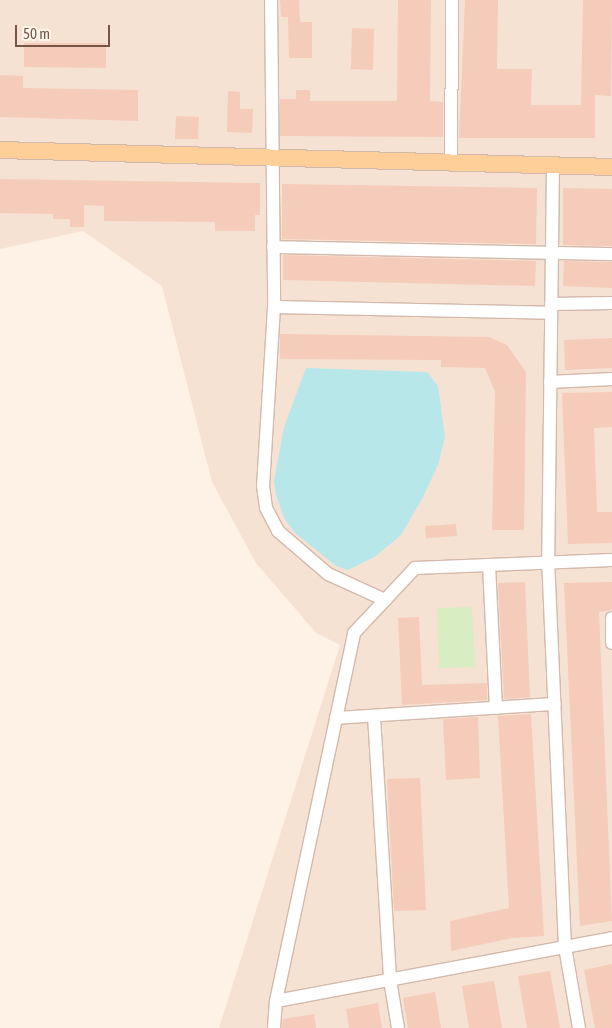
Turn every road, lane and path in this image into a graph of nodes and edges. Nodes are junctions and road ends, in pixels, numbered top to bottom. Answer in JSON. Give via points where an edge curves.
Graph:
{"nodes":[{"id":1,"x":271,"y":0,"type":"edge"},
{"id":2,"x":452,"y":0,"type":"edge"},
{"id":3,"x":0,"y":150,"type":"edge"},
{"id":4,"x":270,"y":159,"type":"junction"},
{"id":5,"x":450,"y":163,"type":"junction"},
{"id":6,"x":553,"y":166,"type":"junction"},
{"id":7,"x":612,"y":167,"type":"edge"},
{"id":8,"x":273,"y":247,"type":"junction"},
{"id":9,"x":552,"y":253,"type":"junction"},
{"id":10,"x":612,"y":254,"type":"edge"},
{"id":11,"x":612,"y":303,"type":"edge"},
{"id":12,"x":274,"y":306,"type":"junction"},
{"id":13,"x":551,"y":308,"type":"junction"},
{"id":14,"x":612,"y":379,"type":"edge"},
{"id":15,"x":550,"y":382,"type":"junction"},
{"id":16,"x":612,"y":560,"type":"edge"},
{"id":17,"x":548,"y":563,"type":"junction"},
{"id":18,"x":489,"y":565,"type":"junction"},
{"id":19,"x":385,"y":600,"type":"junction"},
{"id":20,"x":612,"y":618,"type":"edge"},
{"id":21,"x":612,"y":643,"type":"edge"},
{"id":22,"x":554,"y":704,"type":"junction"},
{"id":23,"x":496,"y":708,"type":"junction"},
{"id":24,"x":374,"y":716,"type":"junction"},
{"id":25,"x":336,"y":718,"type":"junction"},
{"id":26,"x":612,"y":938,"type":"edge"},
{"id":27,"x":566,"y":947,"type":"junction"},
{"id":28,"x":390,"y":980,"type":"junction"},
{"id":29,"x":276,"y":1001,"type":"junction"},
{"id":30,"x":274,"y":1028,"type":"edge"},
{"id":31,"x":398,"y":1028,"type":"edge"},
{"id":32,"x":579,"y":1028,"type":"edge"}],
"edges":[{"from":1,"to":4,"type":"street"},
{"from":2,"to":5,"type":"street"},
{"from":3,"to":4,"type":"main road"},
{"from":4,"to":5,"type":"main road"},
{"from":4,"to":8,"type":"street"},
{"from":5,"to":6,"type":"main road"},
{"from":6,"to":7,"type":"main road"},
{"from":6,"to":9,"type":"street"},
{"from":8,"to":9,"type":"street"},
{"from":8,"to":12,"type":"street"},
{"from":9,"to":10,"type":"street"},
{"from":9,"to":13,"type":"street"},
{"from":11,"to":13,"type":"street"},
{"from":12,"to":13,"type":"street"},
{"from":12,"to":19,"type":"street","via":[[263,486],[266,508],[278,532],[328,574]]},
{"from":13,"to":15,"type":"street"},
{"from":14,"to":15,"type":"street"},
{"from":15,"to":17,"type":"street"},
{"from":16,"to":17,"type":"street"},
{"from":17,"to":18,"type":"street"},
{"from":17,"to":22,"type":"street"},
{"from":18,"to":19,"type":"street","via":[[415,568]]},
{"from":18,"to":23,"type":"street"},
{"from":19,"to":25,"type":"street","via":[[354,632]]},
{"from":20,"to":21,"type":"street"},
{"from":22,"to":23,"type":"street"},
{"from":22,"to":27,"type":"street"},
{"from":23,"to":24,"type":"street"},
{"from":24,"to":25,"type":"street"},
{"from":24,"to":28,"type":"street"},
{"from":25,"to":29,"type":"street"},
{"from":26,"to":27,"type":"street"},
{"from":27,"to":28,"type":"street"},
{"from":27,"to":32,"type":"street"},
{"from":28,"to":29,"type":"street"},
{"from":28,"to":31,"type":"street"},
{"from":29,"to":30,"type":"street"}]}
